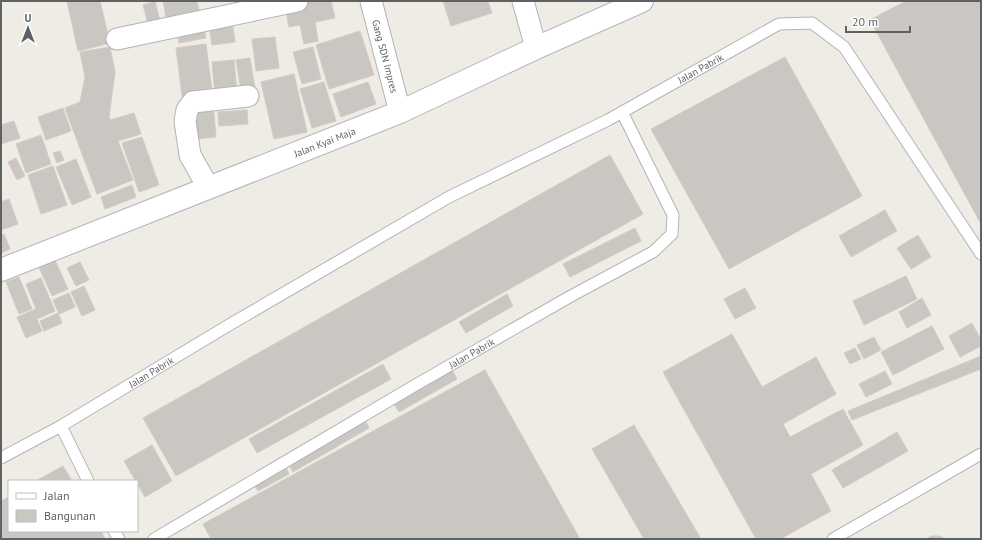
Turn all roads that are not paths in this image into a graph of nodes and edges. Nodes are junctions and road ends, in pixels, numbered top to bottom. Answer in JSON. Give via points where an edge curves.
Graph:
{"nodes":[{"id":1,"x":297,"y":1,"type":"edge"},
{"id":2,"x":371,"y":1,"type":"edge"},
{"id":3,"x":523,"y":1,"type":"edge"},
{"id":4,"x":642,"y":1,"type":"edge"},
{"id":5,"x":117,"y":39,"type":"dead end"},
{"id":6,"x":536,"y":48,"type":"junction"},
{"id":7,"x":248,"y":96,"type":"dead end"},
{"id":8,"x":400,"y":112,"type":"junction"},
{"id":9,"x":622,"y":112,"type":"junction"},
{"id":10,"x":208,"y":187,"type":"junction"},
{"id":11,"x":981,"y":254,"type":"edge"},
{"id":12,"x":1,"y":270,"type":"edge"},
{"id":13,"x":61,"y":426,"type":"junction"},
{"id":14,"x":981,"y":454,"type":"edge"},
{"id":15,"x":1,"y":458,"type":"edge"},
{"id":16,"x":88,"y":480,"type":"edge"},
{"id":17,"x":154,"y":539,"type":"edge"},
{"id":18,"x":833,"y":539,"type":"edge"}],
"edges":[{"from":1,"to":5,"type":"street"},
{"from":2,"to":8,"type":"street","name":"Gang SDN Impres"},
{"from":3,"to":6,"type":"street"},
{"from":4,"to":6,"type":"main road","name":"Jalan Kyai Maja"},
{"from":6,"to":8,"type":"main road","name":"Jalan Kyai Maja"},
{"from":7,"to":10,"type":"street","via":[[194,102],[187,110],[185,121],[190,155]]},
{"from":8,"to":10,"type":"main road","name":"Jalan Kyai Maja"},
{"from":9,"to":11,"type":"lane","name":"Jalan Pabrik","via":[[779,24],[812,23],[844,48]]},
{"from":9,"to":13,"type":"lane","name":"Jalan Pabrik","via":[[449,197]]},
{"from":9,"to":17,"type":"lane","name":"Jalan Pabrik","via":[[673,215],[672,234],[653,252],[570,296]]},
{"from":10,"to":12,"type":"main road","name":"Jalan Kyai Maja"},
{"from":13,"to":15,"type":"lane","name":"Jalan Pabrik"},
{"from":13,"to":16,"type":"lane"},
{"from":14,"to":18,"type":"lane"}]}
